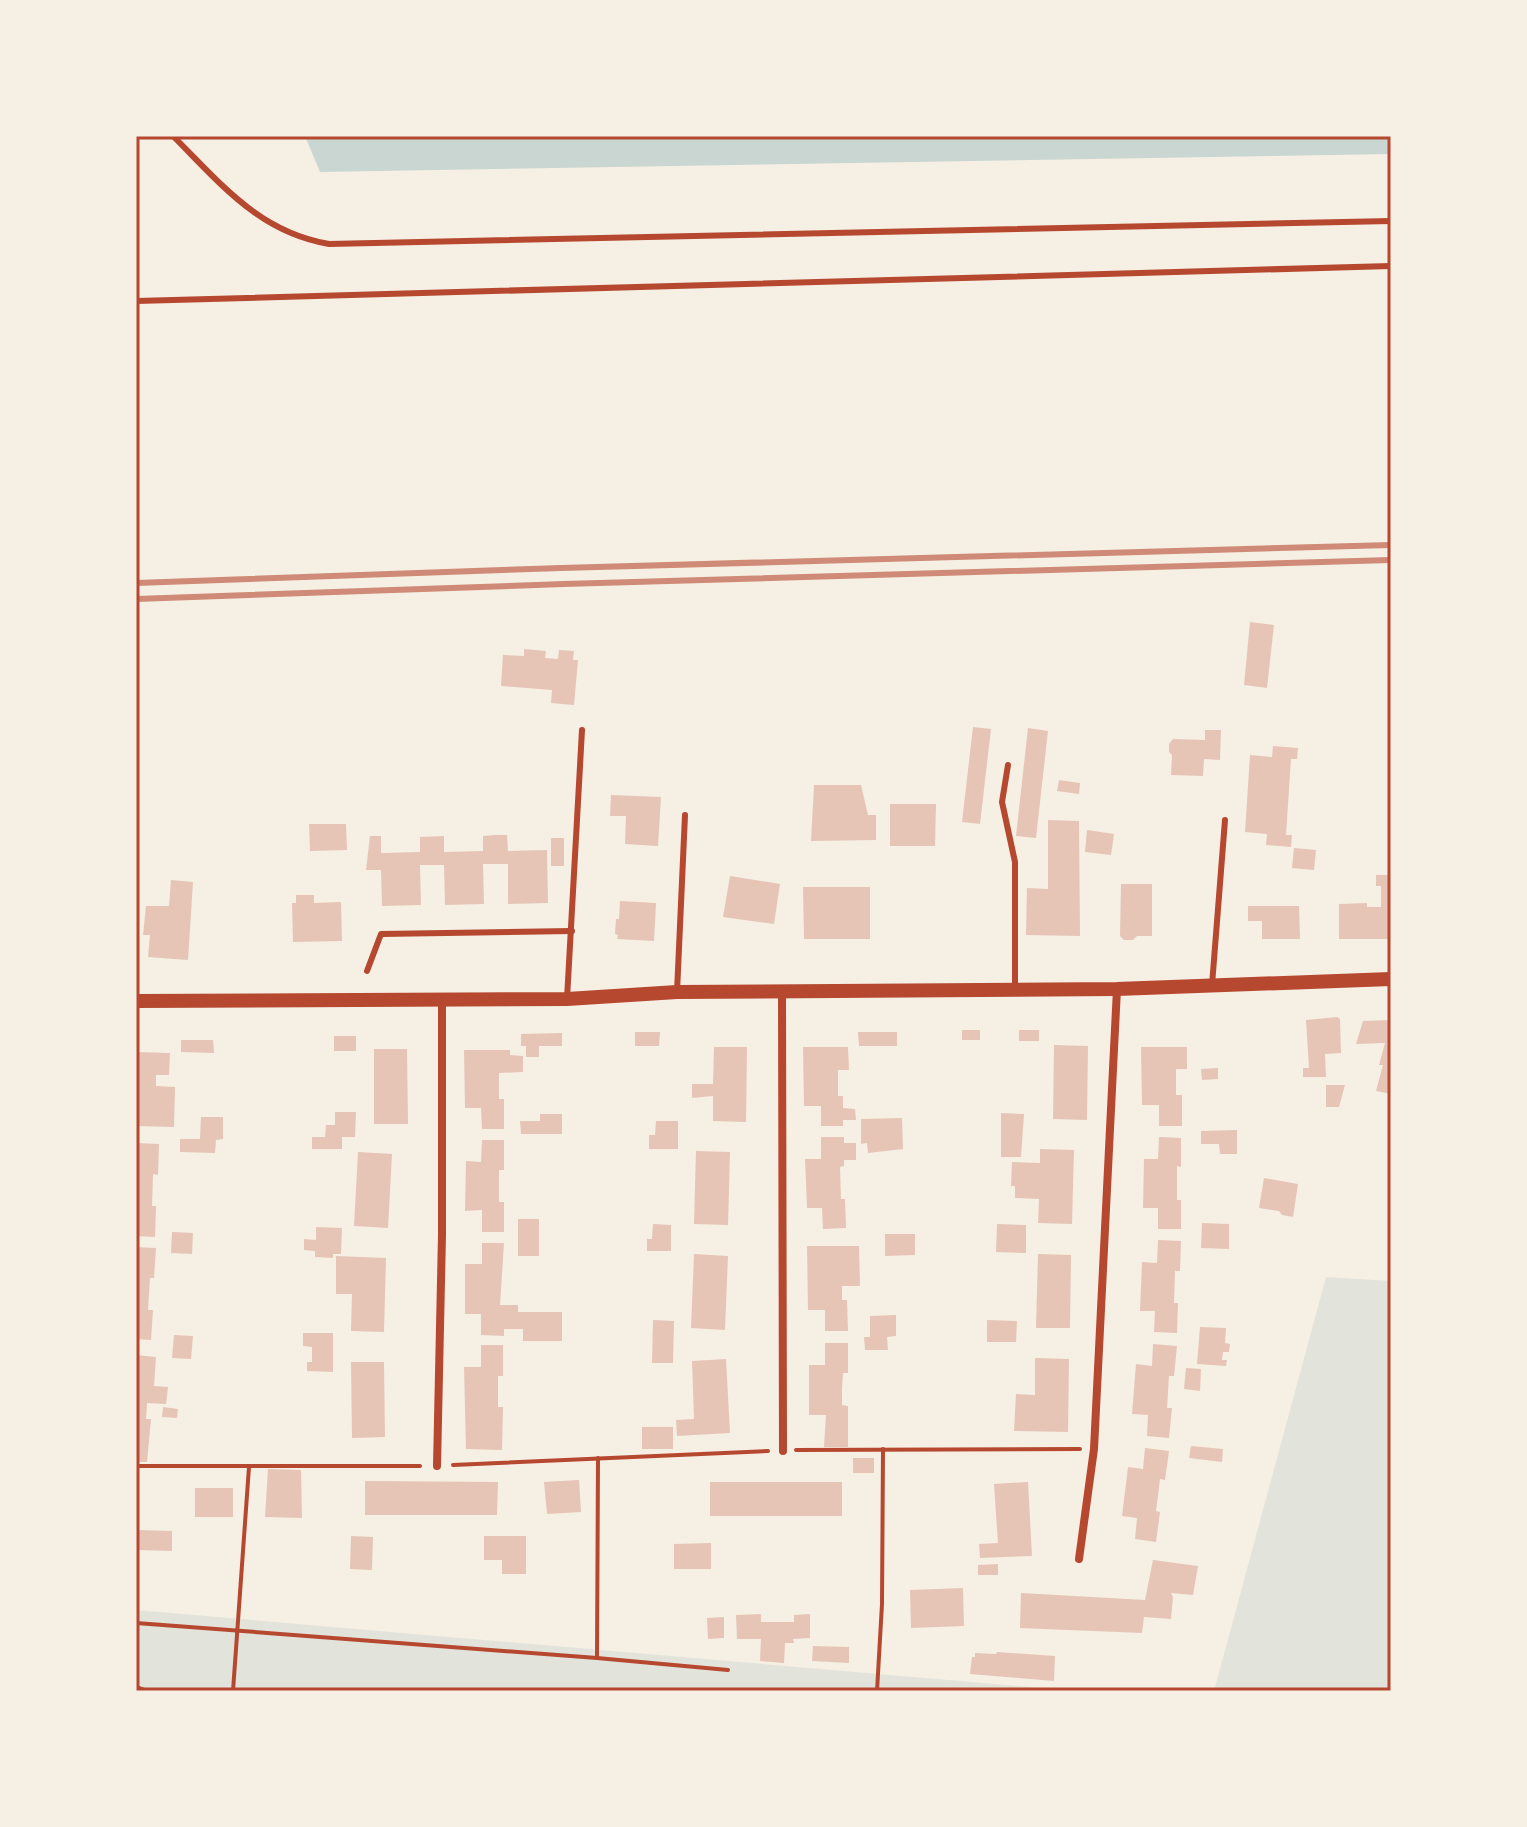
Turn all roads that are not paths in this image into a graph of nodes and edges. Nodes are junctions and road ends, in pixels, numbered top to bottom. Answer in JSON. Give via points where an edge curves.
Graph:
{"nodes":[{"id":1,"x":173,"y":136,"type":"edge"},
{"id":2,"x":1391,"y":221,"type":"edge"},
{"id":3,"x":1391,"y":266,"type":"edge"},
{"id":4,"x":136,"y":301,"type":"edge"},
{"id":5,"x":582,"y":730,"type":"dead end"},
{"id":6,"x":1008,"y":765,"type":"dead end"},
{"id":7,"x":685,"y":815,"type":"dead end"},
{"id":8,"x":1225,"y":820,"type":"dead end"},
{"id":9,"x":572,"y":931,"type":"junction"},
{"id":10,"x":367,"y":971,"type":"dead end"},
{"id":11,"x":1391,"y":979,"type":"edge"},
{"id":12,"x":1212,"y":985,"type":"junction"},
{"id":13,"x":1117,"y":989,"type":"junction"},
{"id":14,"x":1015,"y":990,"type":"junction"},
{"id":15,"x":677,"y":992,"type":"junction"},
{"id":16,"x":782,"y":992,"type":"junction"},
{"id":17,"x":442,"y":999,"type":"junction"},
{"id":18,"x":567,"y":999,"type":"junction"},
{"id":19,"x":136,"y":1001,"type":"edge"},
{"id":20,"x":783,"y":1451,"type":"road end"},
{"id":21,"x":437,"y":1466,"type":"road end"},
{"id":22,"x":1079,"y":1559,"type":"dead end"}],
"edges":[{"from":1,"to":2,"type":"lane","via":[[261,218],[284,232],[329,244]]},
{"from":3,"to":4,"type":"lane"},
{"from":5,"to":9,"type":"lane"},
{"from":6,"to":14,"type":"lane","via":[[1002,802],[1015,862]]},
{"from":7,"to":15,"type":"lane"},
{"from":8,"to":12,"type":"lane"},
{"from":9,"to":10,"type":"lane","via":[[381,934]]},
{"from":9,"to":18,"type":"lane"},
{"from":11,"to":12,"type":"street"},
{"from":12,"to":13,"type":"street"},
{"from":13,"to":14,"type":"street"},
{"from":13,"to":22,"type":"street","via":[[1094,1449]]},
{"from":14,"to":16,"type":"street"},
{"from":15,"to":16,"type":"street"},
{"from":15,"to":18,"type":"street"},
{"from":16,"to":20,"type":"street"},
{"from":17,"to":18,"type":"street"},
{"from":17,"to":19,"type":"street"},
{"from":17,"to":21,"type":"street"}]}
